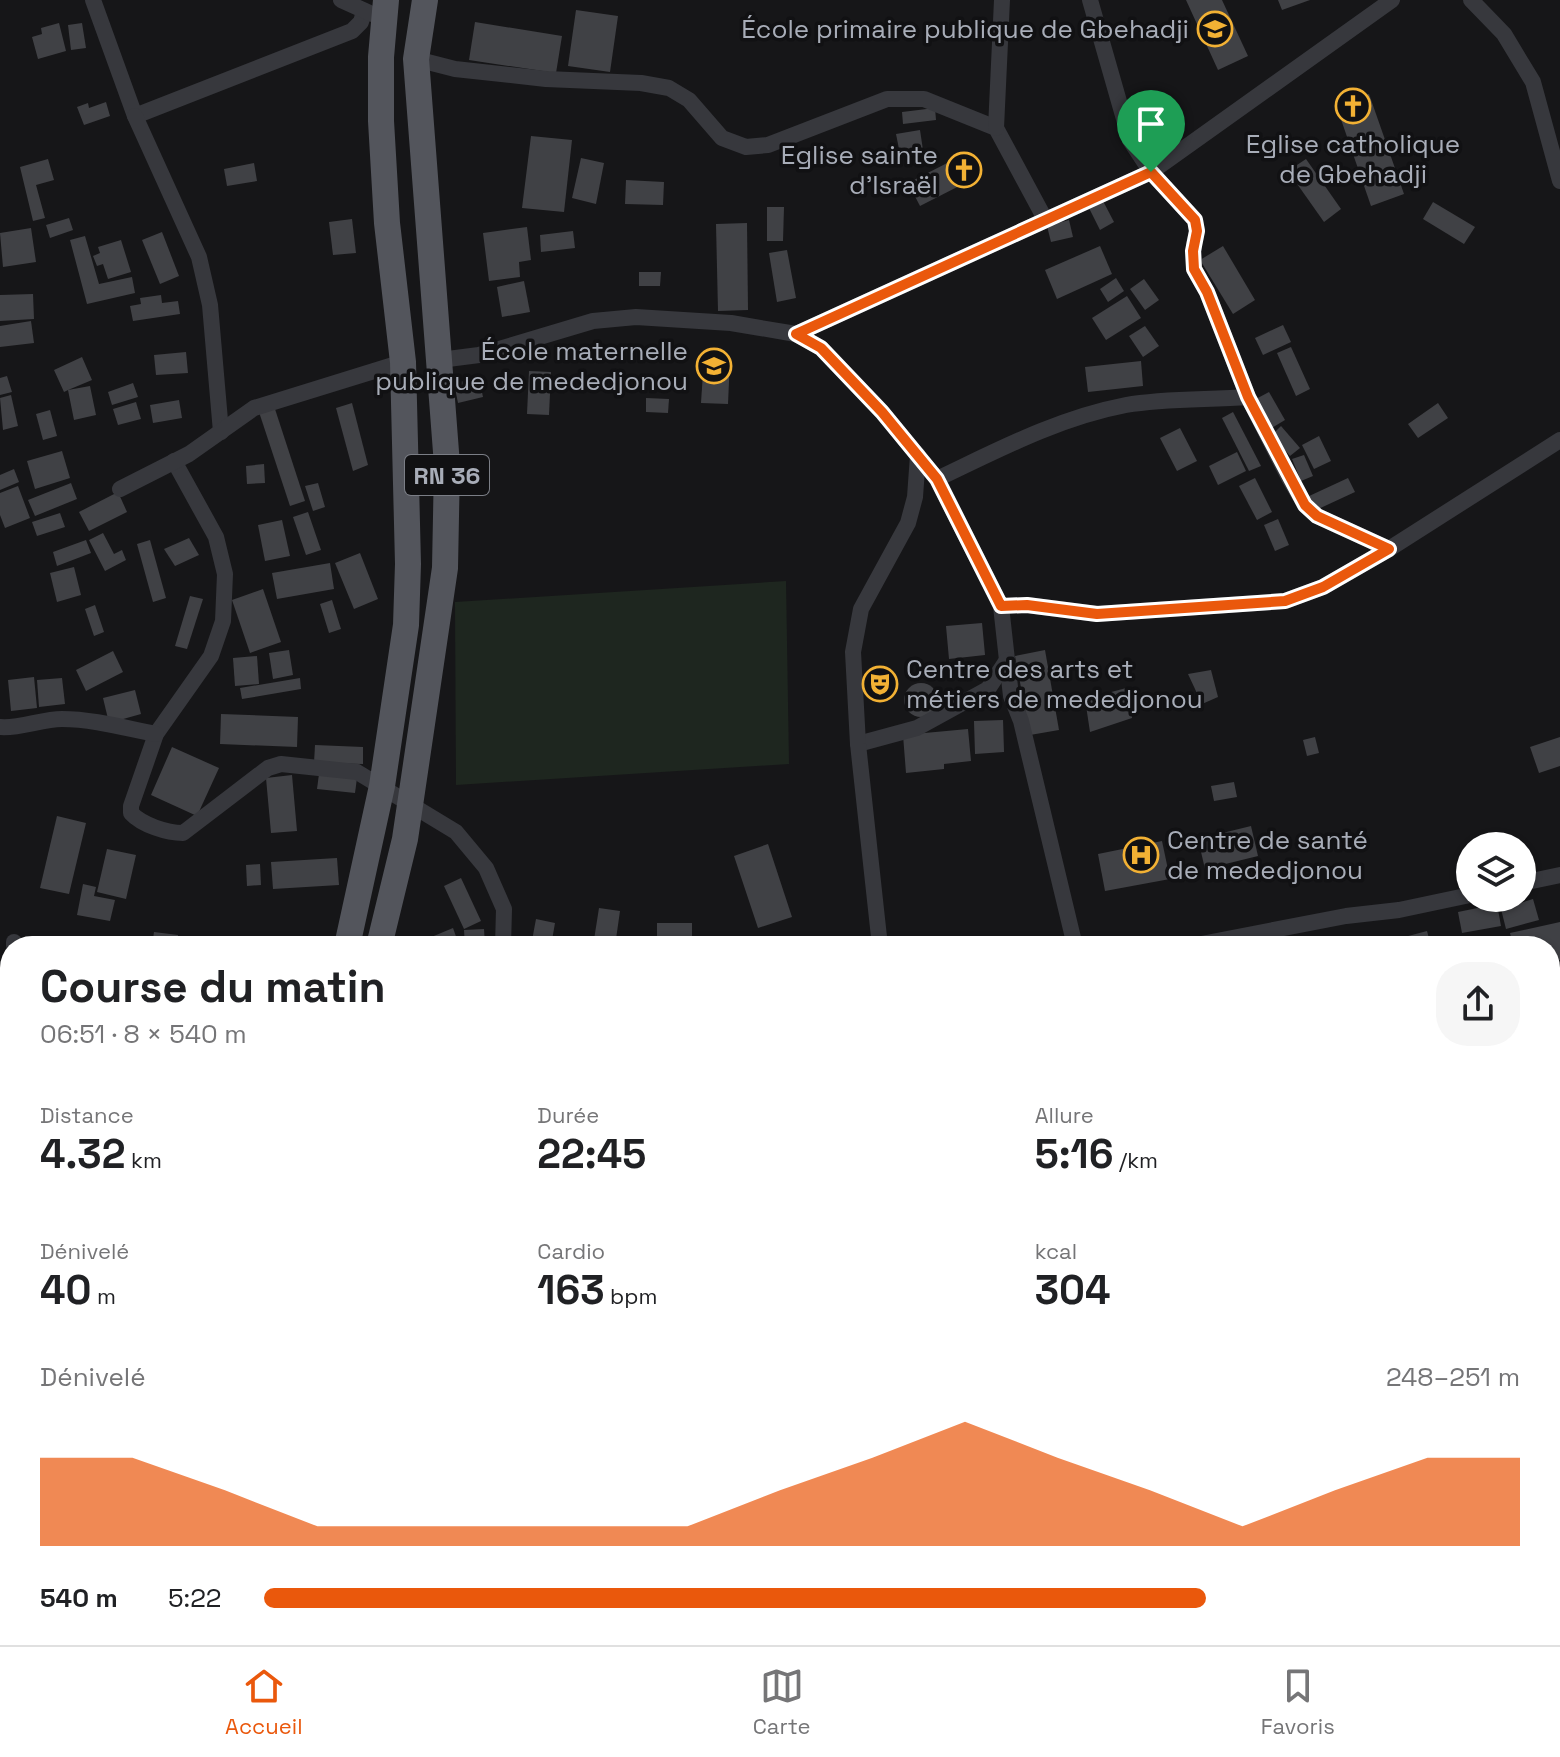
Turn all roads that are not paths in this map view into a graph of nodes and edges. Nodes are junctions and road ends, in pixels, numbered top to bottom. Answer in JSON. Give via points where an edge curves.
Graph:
{"nodes":[{"id":1,"x":93,"y":0,"type":"edge"},
{"id":2,"x":341,"y":0,"type":"edge"},
{"id":3,"x":425,"y":0,"type":"edge"},
{"id":4,"x":1002,"y":0,"type":"edge"},
{"id":5,"x":1090,"y":0,"type":"edge"},
{"id":6,"x":1392,"y":0,"type":"edge"},
{"id":7,"x":1471,"y":0,"type":"edge"},
{"id":8,"x":377,"y":6,"type":"edge"},
{"id":9,"x":416,"y":59,"type":"junction"},
{"id":10,"x":135,"y":116,"type":"junction"},
{"id":11,"x":996,"y":128,"type":"junction"},
{"id":12,"x":1151,"y":172,"type":"junction"},
{"id":13,"x":1560,"y":181,"type":"edge"},
{"id":14,"x":1045,"y":219,"type":"junction"},
{"id":15,"x":796,"y":334,"type":"junction"},
{"id":16,"x":440,"y":360,"type":"junction"},
{"id":17,"x":403,"y":362,"type":"junction"},
{"id":18,"x":1248,"y":397,"type":"junction"},
{"id":19,"x":221,"y":432,"type":"junction"},
{"id":20,"x":1560,"y":440,"type":"edge"},
{"id":21,"x":918,"y":455,"type":"junction"},
{"id":22,"x":174,"y":461,"type":"junction"},
{"id":23,"x":937,"y":479,"type":"junction"},
{"id":24,"x":120,"y":489,"type":"dead end"},
{"id":25,"x":1389,"y":549,"type":"junction"},
{"id":26,"x":1001,"y":606,"type":"junction"},
{"id":27,"x":1007,"y":660,"type":"junction"},
{"id":28,"x":0,"y":727,"type":"edge"},
{"id":29,"x":156,"y":734,"type":"junction"},
{"id":30,"x":858,"y":744,"type":"junction"},
{"id":31,"x":382,"y":786,"type":"junction"},
{"id":32,"x":410,"y":804,"type":"junction"},
{"id":33,"x":1560,"y":875,"type":"edge"},
{"id":34,"x":1536,"y":880,"type":"edge"},
{"id":35,"x":1456,"y":898,"type":"edge"},
{"id":36,"x":349,"y":936,"type":"edge"},
{"id":37,"x":381,"y":936,"type":"edge"},
{"id":38,"x":503,"y":936,"type":"edge"},
{"id":39,"x":879,"y":936,"type":"edge"},
{"id":40,"x":1073,"y":936,"type":"edge"},
{"id":41,"x":1243,"y":936,"type":"edge"}],
"edges":[{"from":1,"to":10,"type":"street"},
{"from":2,"to":8,"type":"street"},
{"from":3,"to":9,"type":"main road","number":"RN 36"},
{"from":4,"to":11,"type":"street"},
{"from":5,"to":12,"type":"street","via":[[1130,140]]},
{"from":6,"to":12,"type":"street"},
{"from":7,"to":13,"type":"street","via":[[1504,34],[1533,82]]},
{"from":8,"to":10,"type":"street","via":[[352,31]]},
{"from":8,"to":17,"type":"main road","number":"RN 36","via":[[383,41],[385,194]]},
{"from":9,"to":11,"type":"street","via":[[455,69],[669,88],[689,100],[722,138],[746,147],[768,145],[887,99],[924,99]]},
{"from":9,"to":16,"type":"main road","number":"RN 36"},
{"from":10,"to":19,"type":"street","via":[[199,257],[210,305]]},
{"from":11,"to":14,"type":"street"},
{"from":12,"to":14,"type":"street"},
{"from":12,"to":18,"type":"street","via":[[1195,220],[1194,269]]},
{"from":14,"to":15,"type":"street"},
{"from":15,"to":16,"type":"street","via":[[731,323],[636,317],[593,321],[479,355]]},
{"from":15,"to":21,"type":"street","via":[[821,348]]},
{"from":16,"to":32,"type":"main road","number":"RN 36","via":[[447,465],[445,568]]},
{"from":17,"to":19,"type":"street","via":[[254,408]]},
{"from":17,"to":31,"type":"main road","number":"RN 36","via":[[406,625]]},
{"from":18,"to":23,"type":"street","via":[[1128,405],[1086,415]]},
{"from":18,"to":25,"type":"street","via":[[1305,505],[1317,516]]},
{"from":19,"to":22,"type":"street"},
{"from":20,"to":25,"type":"street"},
{"from":21,"to":23,"type":"street"},
{"from":21,"to":30,"type":"street","via":[[908,523],[861,609],[853,652]]},
{"from":22,"to":24,"type":"street"},
{"from":22,"to":29,"type":"street","via":[[216,537],[225,574],[223,621],[211,656]]},
{"from":23,"to":26,"type":"street"},
{"from":25,"to":26,"type":"street","via":[[1323,587],[1285,601],[1097,614]]},
{"from":26,"to":27,"type":"street"},
{"from":27,"to":30,"type":"street","via":[[988,689],[917,728]]},
{"from":27,"to":40,"type":"street","via":[[1011,696]]},
{"from":28,"to":29,"type":"street","via":[[64,719]]},
{"from":29,"to":31,"type":"street","via":[[131,813],[173,833],[192,828],[268,768],[281,764],[357,772]]},
{"from":30,"to":39,"type":"street"},
{"from":31,"to":32,"type":"street"},
{"from":31,"to":36,"type":"main road","number":"RN 36"},
{"from":32,"to":37,"type":"main road","number":"RN 36"},
{"from":32,"to":38,"type":"street","via":[[456,832],[486,868],[504,909]]},
{"from":33,"to":34,"type":"street"},
{"from":35,"to":41,"type":"street"}]}
